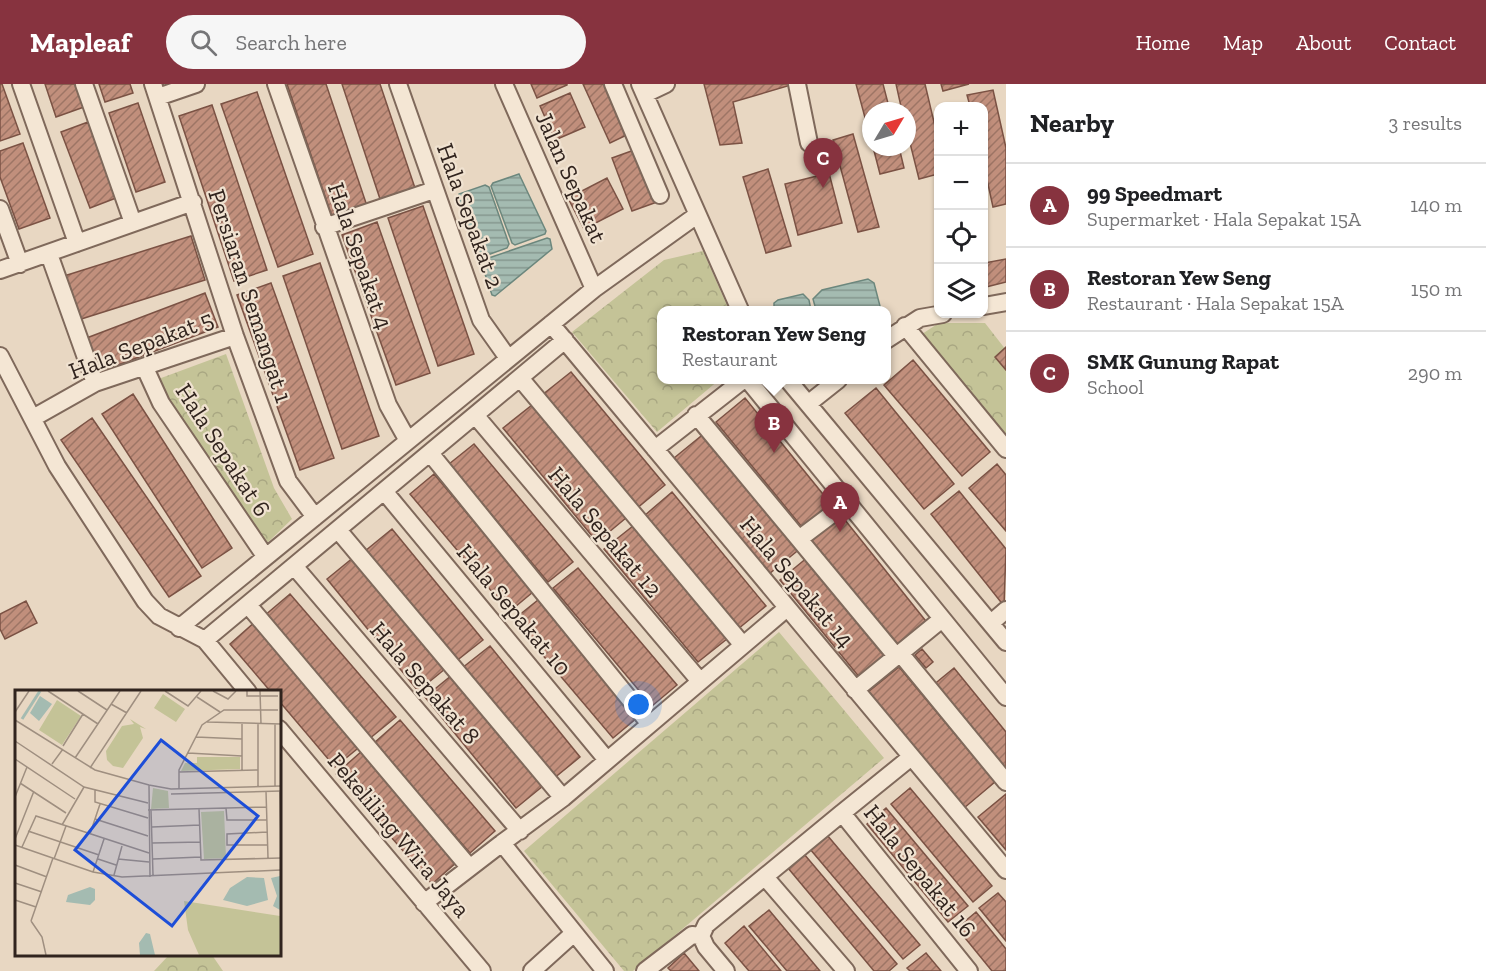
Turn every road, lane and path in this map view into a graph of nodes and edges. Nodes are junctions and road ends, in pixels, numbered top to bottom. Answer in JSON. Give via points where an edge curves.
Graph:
{"nodes":[{"id":1,"x":21,"y":84,"type":"edge"},
{"id":2,"x":84,"y":84,"type":"edge"},
{"id":3,"x":196,"y":84,"type":"edge"},
{"id":4,"x":276,"y":84,"type":"edge"},
{"id":5,"x":398,"y":84,"type":"edge"},
{"id":6,"x":504,"y":84,"type":"edge"},
{"id":7,"x":613,"y":84,"type":"edge"},
{"id":8,"x":666,"y":84,"type":"edge"},
{"id":9,"x":797,"y":84,"type":"edge"},
{"id":10,"x":642,"y":89,"type":"edge"},
{"id":11,"x":155,"y":91,"type":"edge"},
{"id":12,"x":809,"y":143,"type":"dead end"},
{"id":13,"x":434,"y":190,"type":"junction"},
{"id":14,"x":660,"y":195,"type":"dead end"},
{"id":15,"x":193,"y":202,"type":"junction"},
{"id":16,"x":0,"y":209,"type":"edge"},
{"id":17,"x":697,"y":214,"type":"junction"},
{"id":18,"x":133,"y":223,"type":"junction"},
{"id":19,"x":324,"y":227,"type":"junction"},
{"id":20,"x":77,"y":243,"type":"junction"},
{"id":21,"x":49,"y":254,"type":"junction"},
{"id":22,"x":20,"y":264,"type":"junction"},
{"id":23,"x":0,"y":270,"type":"edge"},
{"id":24,"x":594,"y":289,"type":"junction"},
{"id":25,"x":1006,"y":302,"type":"edge"},
{"id":26,"x":988,"y":305,"type":"edge"},
{"id":27,"x":738,"y":306,"type":"edge"},
{"id":28,"x":934,"y":316,"type":"edge"},
{"id":29,"x":551,"y":324,"type":"junction"},
{"id":30,"x":905,"y":326,"type":"junction"},
{"id":31,"x":235,"y":336,"type":"junction"},
{"id":32,"x":891,"y":336,"type":"edge"},
{"id":33,"x":565,"y":340,"type":"junction"},
{"id":34,"x":0,"y":356,"type":"edge"},
{"id":35,"x":508,"y":358,"type":"junction"},
{"id":36,"x":145,"y":368,"type":"junction"},
{"id":37,"x":520,"y":378,"type":"junction"},
{"id":38,"x":95,"y":383,"type":"junction"},
{"id":39,"x":738,"y":384,"type":"edge"},
{"id":40,"x":751,"y":384,"type":"edge"},
{"id":41,"x":791,"y":384,"type":"edge"},
{"id":42,"x":833,"y":384,"type":"edge"},
{"id":43,"x":808,"y":403,"type":"junction"},
{"id":44,"x":475,"y":415,"type":"junction"},
{"id":45,"x":696,"y":415,"type":"junction"},
{"id":46,"x":33,"y":418,"type":"junction"},
{"id":47,"x":408,"y":440,"type":"junction"},
{"id":48,"x":655,"y":449,"type":"junction"},
{"id":49,"x":1006,"y":449,"type":"edge"},
{"id":50,"x":430,"y":453,"type":"junction"},
{"id":51,"x":384,"y":491,"type":"junction"},
{"id":52,"x":848,"y":502,"type":"junction"},
{"id":53,"x":315,"y":517,"type":"junction"},
{"id":54,"x":338,"y":530,"type":"junction"},
{"id":55,"x":799,"y":539,"type":"junction"},
{"id":56,"x":265,"y":556,"type":"junction"},
{"id":57,"x":294,"y":566,"type":"junction"},
{"id":58,"x":248,"y":605,"type":"junction"},
{"id":59,"x":787,"y":608,"type":"junction"},
{"id":60,"x":1006,"y":610,"type":"edge"},
{"id":61,"x":942,"y":619,"type":"junction"},
{"id":62,"x":990,"y":623,"type":"junction"},
{"id":63,"x":179,"y":628,"type":"junction"},
{"id":64,"x":205,"y":640,"type":"junction"},
{"id":65,"x":1006,"y":642,"type":"edge"},
{"id":66,"x":742,"y":644,"type":"junction"},
{"id":67,"x":898,"y":654,"type":"junction"},
{"id":68,"x":699,"y":680,"type":"junction"},
{"id":69,"x":246,"y":690,"type":"edge"},
{"id":70,"x":855,"y":690,"type":"junction"},
{"id":71,"x":1006,"y":697,"type":"edge"},
{"id":72,"x":650,"y":723,"type":"junction"},
{"id":73,"x":280,"y":730,"type":"edge"},
{"id":74,"x":910,"y":758,"type":"junction"},
{"id":75,"x":607,"y":760,"type":"junction"},
{"id":76,"x":1006,"y":783,"type":"edge"},
{"id":77,"x":563,"y":798,"type":"junction"},
{"id":78,"x":843,"y":813,"type":"junction"},
{"id":79,"x":520,"y":831,"type":"junction"},
{"id":80,"x":506,"y":849,"type":"junction"},
{"id":81,"x":469,"y":867,"type":"junction"},
{"id":82,"x":1006,"y":870,"type":"edge"},
{"id":83,"x":765,"y":877,"type":"junction"},
{"id":84,"x":424,"y":903,"type":"junction"},
{"id":85,"x":574,"y":933,"type":"junction"},
{"id":86,"x":704,"y":942,"type":"junction"},
{"id":87,"x":482,"y":971,"type":"edge"},
{"id":88,"x":531,"y":971,"type":"edge"},
{"id":89,"x":606,"y":971,"type":"edge"},
{"id":90,"x":645,"y":971,"type":"edge"},
{"id":91,"x":726,"y":971,"type":"edge"},
{"id":92,"x":846,"y":971,"type":"edge"},
{"id":93,"x":969,"y":971,"type":"edge"}],
"edges":[{"from":1,"to":20,"type":"street"},
{"from":2,"to":18,"type":"street"},
{"from":3,"to":11,"type":"street"},
{"from":4,"to":19,"type":"street","name":"Hala Sepakat 4"},
{"from":5,"to":13,"type":"street","name":"Hala Sepakat 2"},
{"from":6,"to":24,"type":"street","name":"Jalan Sepakat"},
{"from":7,"to":14,"type":"street"},
{"from":8,"to":10,"type":"street"},
{"from":9,"to":12,"type":"street"},
{"from":10,"to":17,"type":"street"},
{"from":11,"to":15,"type":"street","name":"Persiaran Semangat 1"},
{"from":13,"to":19,"type":"street"},
{"from":13,"to":35,"type":"street","name":"Hala Sepakat 2","via":[[481,320]]},
{"from":15,"to":18,"type":"street"},
{"from":15,"to":31,"type":"street","name":"Persiaran Semangat 1"},
{"from":16,"to":22,"type":"street"},
{"from":17,"to":24,"type":"street"},
{"from":17,"to":27,"type":"street"},
{"from":18,"to":20,"type":"street"},
{"from":19,"to":47,"type":"street","name":"Hala Sepakat 4","via":[[388,405]]},
{"from":20,"to":21,"type":"street"},
{"from":21,"to":22,"type":"street"},
{"from":21,"to":38,"type":"street"},
{"from":22,"to":23,"type":"street"},
{"from":24,"to":29,"type":"street"},
{"from":25,"to":26,"type":"street"},
{"from":28,"to":30,"type":"street"},
{"from":29,"to":33,"type":"street","name":"Hala Sepakat 14"},
{"from":29,"to":35,"type":"street"},
{"from":30,"to":32,"type":"street"},
{"from":30,"to":49,"type":"street"},
{"from":31,"to":36,"type":"street","name":"Hala Sepakat 5"},
{"from":31,"to":53,"type":"street","name":"Persiaran Semangat 1","via":[[288,481]]},
{"from":33,"to":37,"type":"street"},
{"from":33,"to":48,"type":"street","name":"Hala Sepakat 14"},
{"from":34,"to":46,"type":"street"},
{"from":35,"to":47,"type":"street"},
{"from":36,"to":38,"type":"street","name":"Hala Sepakat 5"},
{"from":36,"to":56,"type":"street","name":"Hala Sepakat 6","via":[[161,403]]},
{"from":37,"to":44,"type":"street"},
{"from":37,"to":66,"type":"street"},
{"from":38,"to":46,"type":"street","name":"Hala Sepakat 5"},
{"from":39,"to":45,"type":"street"},
{"from":40,"to":52,"type":"street"},
{"from":41,"to":43,"type":"street"},
{"from":42,"to":43,"type":"street"},
{"from":43,"to":62,"type":"street"},
{"from":44,"to":50,"type":"street"},
{"from":44,"to":68,"type":"street","name":"Hala Sepakat 12"},
{"from":45,"to":48,"type":"street"},
{"from":45,"to":55,"type":"street"},
{"from":46,"to":63,"type":"street","via":[[57,466],[145,601],[159,616]]},
{"from":47,"to":53,"type":"street"},
{"from":48,"to":59,"type":"street","name":"Hala Sepakat 14"},
{"from":50,"to":51,"type":"street"},
{"from":50,"to":72,"type":"street"},
{"from":51,"to":54,"type":"street"},
{"from":51,"to":75,"type":"street","name":"Hala Sepakat 10"},
{"from":52,"to":55,"type":"street"},
{"from":52,"to":61,"type":"street"},
{"from":53,"to":56,"type":"street"},
{"from":54,"to":57,"type":"street"},
{"from":54,"to":77,"type":"street"},
{"from":55,"to":67,"type":"street"},
{"from":56,"to":63,"type":"street"},
{"from":57,"to":58,"type":"street"},
{"from":57,"to":79,"type":"street","name":"Hala Sepakat 8"},
{"from":58,"to":64,"type":"street"},
{"from":58,"to":81,"type":"street"},
{"from":59,"to":66,"type":"street"},
{"from":59,"to":70,"type":"street","name":"Hala Sepakat 14"},
{"from":60,"to":62,"type":"street"},
{"from":61,"to":67,"type":"street"},
{"from":61,"to":71,"type":"street"},
{"from":62,"to":65,"type":"street"},
{"from":63,"to":64,"type":"street"},
{"from":64,"to":69,"type":"street"},
{"from":66,"to":68,"type":"street"},
{"from":67,"to":70,"type":"street"},
{"from":67,"to":76,"type":"street"},
{"from":68,"to":72,"type":"street"},
{"from":70,"to":74,"type":"street","name":"Hala Sepakat 14"},
{"from":72,"to":75,"type":"street"},
{"from":73,"to":84,"type":"street","name":"Pekeliling Wira Jaya"},
{"from":74,"to":78,"type":"street","name":"Hala Sepakat 16"},
{"from":74,"to":82,"type":"street","name":"Hala Sepakat 14"},
{"from":75,"to":77,"type":"street"},
{"from":77,"to":79,"type":"street"},
{"from":78,"to":83,"type":"street"},
{"from":78,"to":93,"type":"street","name":"Hala Sepakat 16"},
{"from":79,"to":80,"type":"street"},
{"from":80,"to":81,"type":"street"},
{"from":80,"to":85,"type":"street"},
{"from":81,"to":84,"type":"street"},
{"from":83,"to":86,"type":"street","via":[[706,925]]},
{"from":83,"to":92,"type":"street"},
{"from":84,"to":87,"type":"street","name":"Pekeliling Wira Jaya"},
{"from":85,"to":88,"type":"street"},
{"from":85,"to":89,"type":"street"},
{"from":86,"to":90,"type":"street","via":[[692,934]]},
{"from":86,"to":91,"type":"street"}]}
